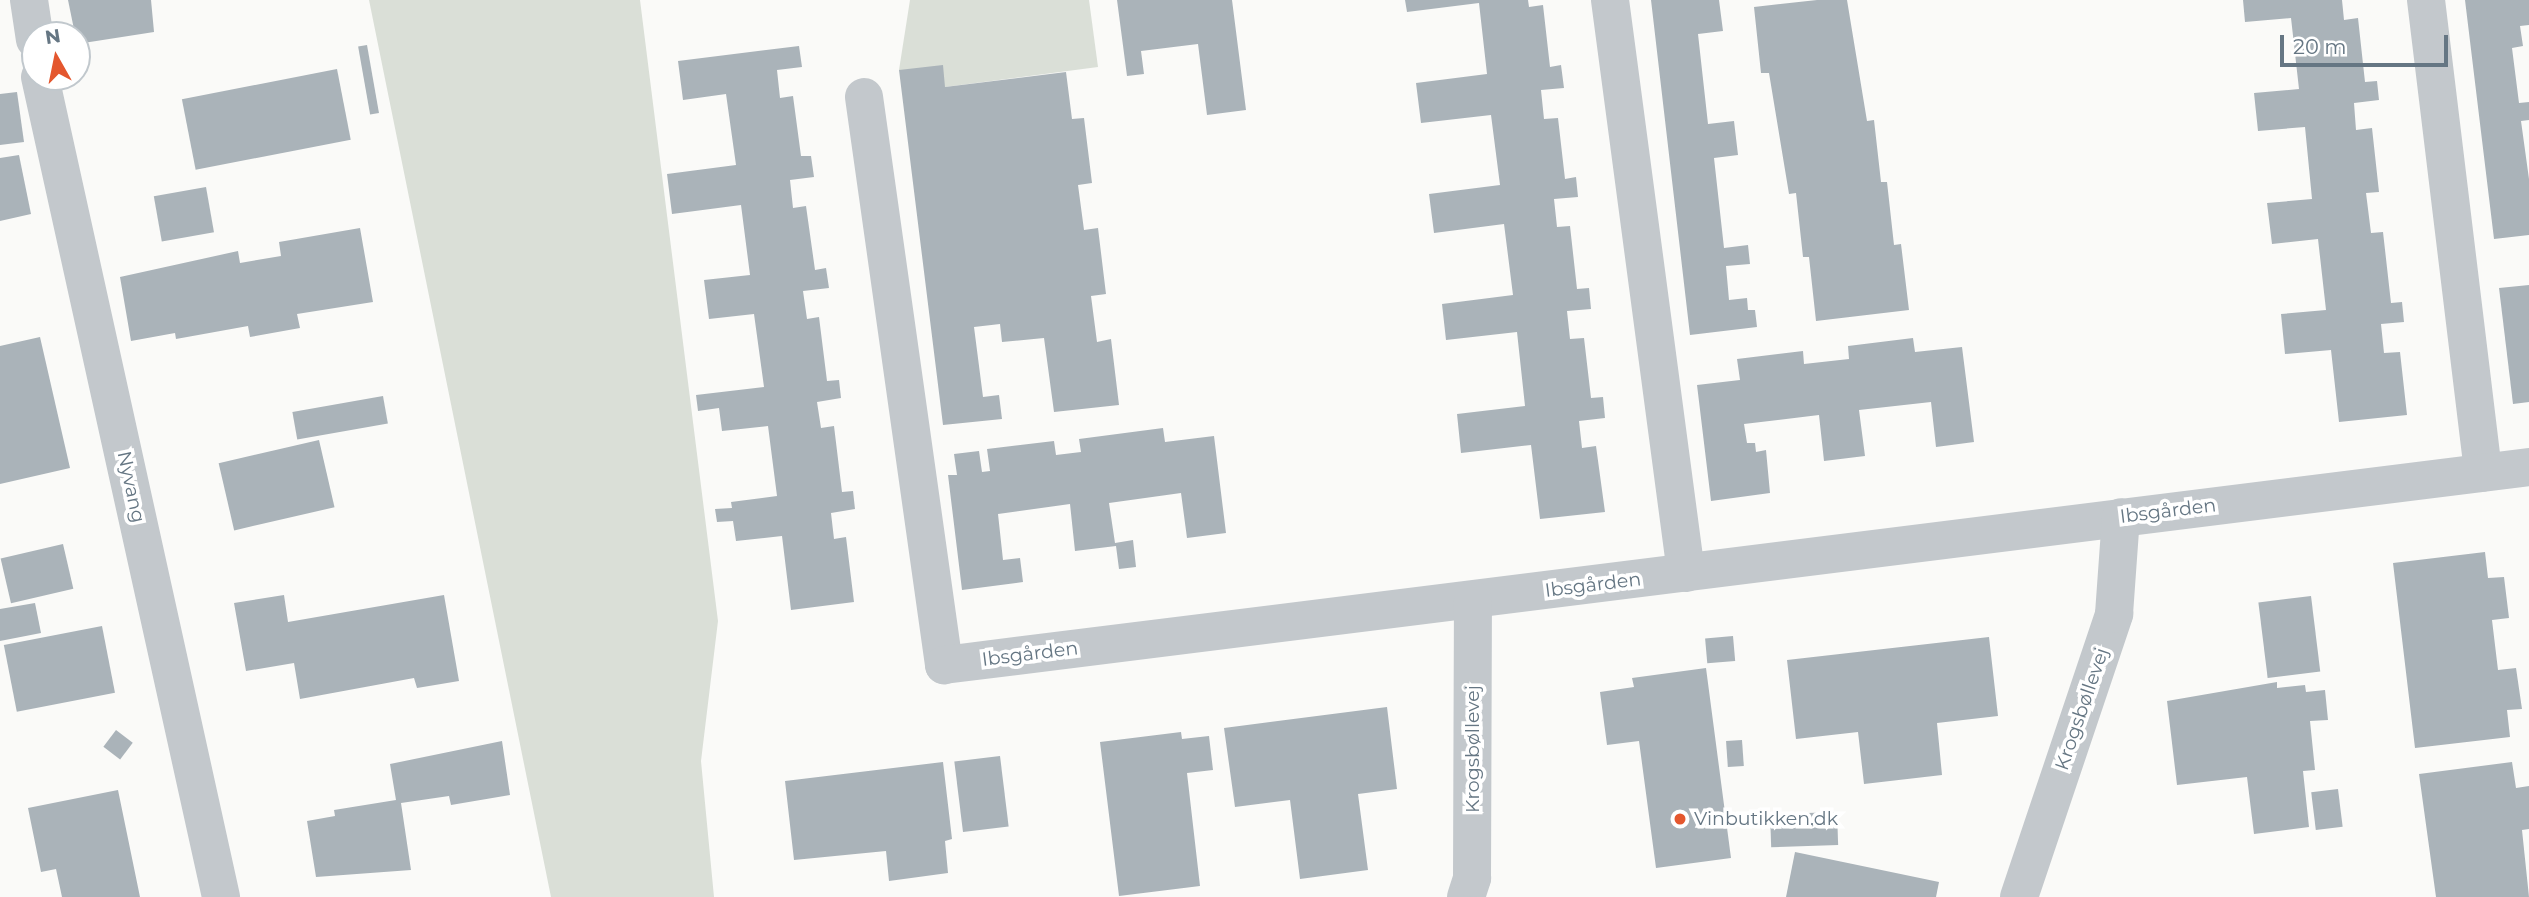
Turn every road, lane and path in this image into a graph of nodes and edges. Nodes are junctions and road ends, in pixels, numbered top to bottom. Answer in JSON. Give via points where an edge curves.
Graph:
{"nodes":[{"id":1,"x":29,"y":0,"type":"edge"},
{"id":2,"x":1610,"y":0,"type":"edge"},
{"id":3,"x":2426,"y":0,"type":"edge"},
{"id":4,"x":32,"y":21,"type":"edge"},
{"id":5,"x":43,"y":91,"type":"edge"},
{"id":6,"x":864,"y":97,"type":"dead end"},
{"id":7,"x":2529,"y":467,"type":"edge"},
{"id":8,"x":2483,"y":473,"type":"junction"},
{"id":9,"x":2121,"y":517,"type":"junction"},
{"id":10,"x":1686,"y":573,"type":"junction"},
{"id":11,"x":1473,"y":600,"type":"junction"},
{"id":12,"x":221,"y":897,"type":"edge"},
{"id":13,"x":1466,"y":897,"type":"edge"},
{"id":14,"x":2019,"y":897,"type":"edge"}],
"edges":[{"from":1,"to":4,"type":"street"},
{"from":2,"to":10,"type":"street"},
{"from":3,"to":8,"type":"street"},
{"from":5,"to":12,"type":"street","name":"Nyvang"},
{"from":6,"to":11,"type":"street","name":"Ibsgården","via":[[944,664]]},
{"from":7,"to":8,"type":"street","name":"Ibsgården"},
{"from":8,"to":9,"type":"street","name":"Ibsgården"},
{"from":9,"to":10,"type":"street","name":"Ibsgården"},
{"from":9,"to":14,"type":"street","name":"Krogsbøllevej","via":[[2114,614]]},
{"from":10,"to":11,"type":"street","name":"Ibsgården"},
{"from":11,"to":13,"type":"street","name":"Krogsbøllevej","via":[[1472,878]]}]}
